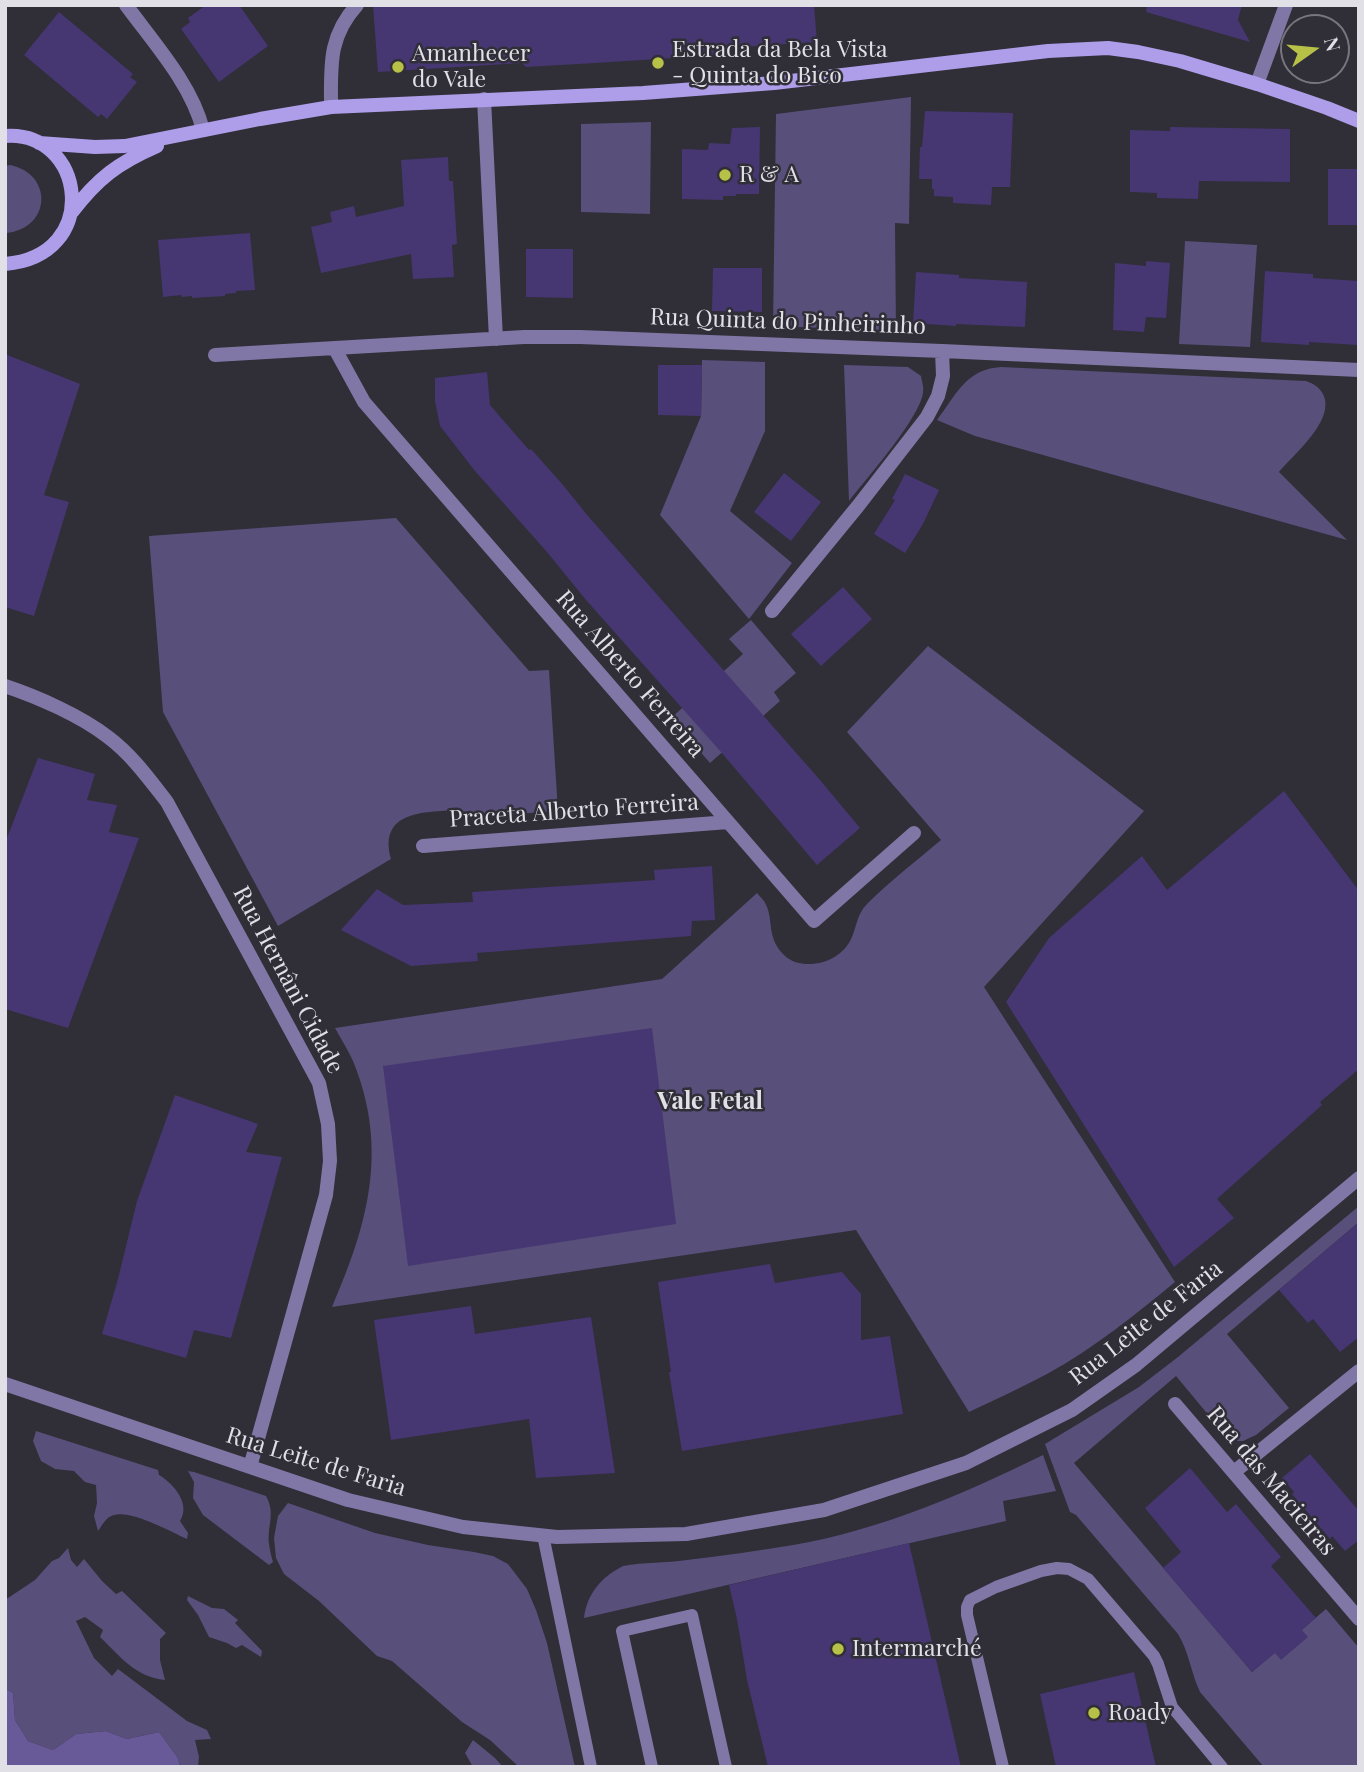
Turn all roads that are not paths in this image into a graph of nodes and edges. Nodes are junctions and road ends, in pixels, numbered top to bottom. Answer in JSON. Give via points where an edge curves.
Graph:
{"nodes":[{"id":1,"x":126,"y":5,"type":"edge"},
{"id":2,"x":357,"y":5,"type":"edge"},
{"id":3,"x":1286,"y":5,"type":"edge"},
{"id":4,"x":1257,"y":84,"type":"junction"},
{"id":5,"x":484,"y":99,"type":"junction"},
{"id":6,"x":331,"y":107,"type":"junction"},
{"id":7,"x":1359,"y":121,"type":"edge"},
{"id":8,"x":203,"y":130,"type":"junction"},
{"id":9,"x":8,"y":133,"type":"edge"},
{"id":10,"x":178,"y":137,"type":"junction"},
{"id":11,"x":39,"y":143,"type":"junction"},
{"id":12,"x":71,"y":213,"type":"junction"},
{"id":13,"x":5,"y":264,"type":"edge"},
{"id":14,"x":496,"y":339,"type":"junction"},
{"id":15,"x":335,"y":349,"type":"junction"},
{"id":16,"x":942,"y":351,"type":"junction"},
{"id":17,"x":215,"y":355,"type":"dead end"},
{"id":18,"x":1359,"y":370,"type":"edge"},
{"id":19,"x":772,"y":611,"type":"dead end"},
{"id":20,"x":5,"y":686,"type":"edge"},
{"id":21,"x":728,"y":822,"type":"junction"},
{"id":22,"x":914,"y":833,"type":"dead end"},
{"id":23,"x":423,"y":846,"type":"dead end"},
{"id":24,"x":1359,"y":1178,"type":"edge"},
{"id":25,"x":1359,"y":1371,"type":"edge"},
{"id":26,"x":5,"y":1384,"type":"edge"},
{"id":27,"x":1175,"y":1404,"type":"dead end"},
{"id":28,"x":250,"y":1466,"type":"junction"},
{"id":29,"x":1234,"y":1472,"type":"junction"},
{"id":30,"x":543,"y":1535,"type":"junction"},
{"id":31,"x":1359,"y":1619,"type":"edge"},
{"id":32,"x":592,"y":1767,"type":"edge"},
{"id":33,"x":652,"y":1767,"type":"edge"},
{"id":34,"x":726,"y":1767,"type":"edge"},
{"id":35,"x":1003,"y":1767,"type":"edge"},
{"id":36,"x":1222,"y":1767,"type":"edge"}],
"edges":[{"from":1,"to":8,"type":"street","via":[[185,87]]},
{"from":2,"to":6,"type":"street","via":[[335,38]]},
{"from":3,"to":4,"type":"street"},
{"from":4,"to":5,"type":"street","via":[[1181,61],[1108,48],[774,83]]},
{"from":4,"to":7,"type":"street"},
{"from":5,"to":6,"type":"street"},
{"from":5,"to":14,"type":"street"},
{"from":6,"to":8,"type":"street"},
{"from":8,"to":10,"type":"street"},
{"from":9,"to":11,"type":"street"},
{"from":10,"to":11,"type":"street","via":[[125,146]]},
{"from":10,"to":12,"type":"street","via":[[121,164],[86,193]]},
{"from":11,"to":12,"type":"street","via":[[56,155],[67,173],[73,193]]},
{"from":12,"to":13,"type":"street","via":[[63,234],[48,251],[28,261]]},
{"from":14,"to":15,"type":"street","name":"Rua Quinta do Pinheirinho"},
{"from":14,"to":16,"type":"street","name":"Rua Quinta do Pinheirinho","via":[[580,337]]},
{"from":15,"to":17,"type":"street","name":"Rua Quinta do Pinheirinho"},
{"from":15,"to":21,"type":"street","name":"Rua Alberto Ferreira","via":[[364,402]]},
{"from":16,"to":18,"type":"street","name":"Rua Quinta do Pinheirinho"},
{"from":16,"to":19,"type":"street","via":[[943,376],[927,417]]},
{"from":20,"to":28,"type":"street","name":"Rua Hernâni Cidade","via":[[74,716],[108,737],[138,764],[167,802],[319,1083],[328,1124],[326,1195]]},
{"from":21,"to":22,"type":"street","name":"Rua Alberto Ferreira","via":[[814,921]]},
{"from":21,"to":23,"type":"street","name":"Praceta Alberto Ferreira"},
{"from":24,"to":30,"type":"street","name":"Rua Leite de Faria","via":[[1136,1365],[1072,1410],[966,1464],[824,1510],[686,1534]]},
{"from":25,"to":29,"type":"street"},
{"from":26,"to":28,"type":"street","name":"Rua Leite de Faria"},
{"from":27,"to":29,"type":"street","name":"Rua das Macieiras"},
{"from":28,"to":30,"type":"street","name":"Rua Leite de Faria","via":[[348,1500],[463,1527]]},
{"from":29,"to":31,"type":"street","name":"Rua das Macieiras"},
{"from":30,"to":32,"type":"lane"},
{"from":33,"to":34,"type":"lane","via":[[622,1631],[692,1615]]},
{"from":35,"to":36,"type":"lane","via":[[967,1607],[970,1600],[996,1587],[1057,1568],[1088,1579],[1154,1656],[1172,1707]]}]}
